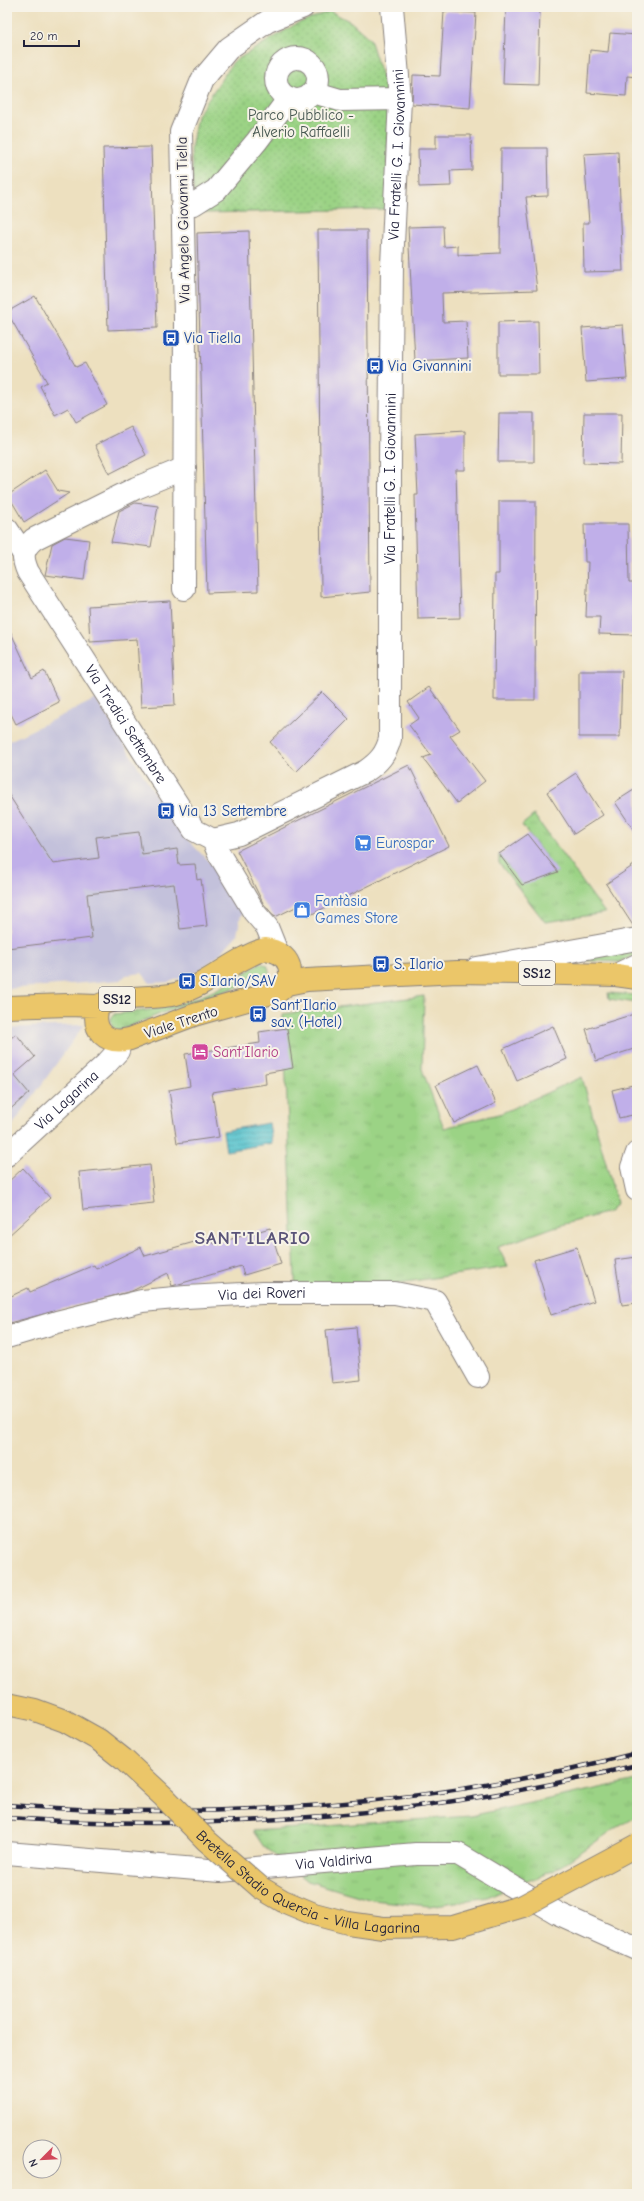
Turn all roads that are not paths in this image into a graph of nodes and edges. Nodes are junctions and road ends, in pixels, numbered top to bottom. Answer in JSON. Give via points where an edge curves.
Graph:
{"nodes":[{"id":1,"x":303,"y":7,"type":"edge"},
{"id":2,"x":392,"y":7,"type":"edge"},
{"id":3,"x":313,"y":92,"type":"junction"},
{"id":4,"x":288,"y":98,"type":"junction"},
{"id":5,"x":400,"y":99,"type":"junction"},
{"id":6,"x":182,"y":206,"type":"junction"},
{"id":7,"x":185,"y":468,"type":"junction"},
{"id":8,"x":7,"y":529,"type":"edge"},
{"id":9,"x":25,"y":562,"type":"junction"},
{"id":10,"x":184,"y":589,"type":"dead end"},
{"id":11,"x":213,"y":840,"type":"junction"},
{"id":12,"x":254,"y":912,"type":"junction"},
{"id":13,"x":637,"y":939,"type":"edge"},
{"id":14,"x":277,"y":952,"type":"junction"},
{"id":15,"x":249,"y":955,"type":"junction"},
{"id":16,"x":637,"y":965,"type":"edge"},
{"id":17,"x":457,"y":972,"type":"junction"},
{"id":18,"x":627,"y":976,"type":"edge"},
{"id":19,"x":288,"y":984,"type":"junction"},
{"id":20,"x":98,"y":1006,"type":"junction"},
{"id":21,"x":7,"y":1007,"type":"edge"},
{"id":22,"x":120,"y":1042,"type":"junction"},
{"id":23,"x":637,"y":1153,"type":"edge"},
{"id":24,"x":7,"y":1155,"type":"edge"},
{"id":25,"x":637,"y":1190,"type":"edge"},
{"id":26,"x":7,"y":1337,"type":"edge"},
{"id":27,"x":478,"y":1377,"type":"dead end"},
{"id":28,"x":7,"y":1704,"type":"edge"},
{"id":29,"x":637,"y":1845,"type":"edge"},
{"id":30,"x":7,"y":1853,"type":"edge"},
{"id":31,"x":637,"y":1949,"type":"edge"}],
"edges":[{"from":1,"to":6,"type":"street","name":"Via Angelo Giovanni Tiella","via":[[268,22],[229,48],[202,80],[181,132]]},
{"from":2,"to":5,"type":"street","name":"Via Fratelli G. I. Giovannini"},
{"from":3,"to":4,"type":"street","via":[[299,100]]},
{"from":3,"to":4,"type":"street","via":[[318,79],[316,70],[306,60],[292,59],[281,66],[277,80]]},
{"from":3,"to":5,"type":"street","via":[[340,100]]},
{"from":4,"to":6,"type":"street","via":[[258,141],[216,190],[194,204]]},
{"from":5,"to":11,"type":"street","name":"Via Fratelli G. I. Giovannini","via":[[392,265],[390,738],[387,750],[380,761],[366,771],[239,834]]},
{"from":6,"to":7,"type":"street","name":"Via Angelo Giovanni Tiella"},
{"from":7,"to":9,"type":"street","via":[[136,488],[34,539]]},
{"from":7,"to":10,"type":"street","name":"Via Angelo Giovanni Tiella"},
{"from":8,"to":9,"type":"street","name":"Via Tredici Settembre"},
{"from":9,"to":11,"type":"street","name":"Via Tredici Settembre","via":[[194,830]]},
{"from":11,"to":12,"type":"street","via":[[222,860]]},
{"from":12,"to":14,"type":"street","via":[[267,927]]},
{"from":12,"to":15,"type":"street","via":[[255,935]]},
{"from":13,"to":17,"type":"street","name":"Viale Trento"},
{"from":14,"to":15,"type":"main road","name":"Viale Trento","number":"SS12","via":[[265,949]]},
{"from":14,"to":19,"type":"main road","via":[[287,961],[291,970]]},
{"from":15,"to":20,"type":"main road","name":"Viale Trento","number":"SS12","via":[[190,989],[174,994],[109,1000]]},
{"from":16,"to":18,"type":"street"},
{"from":17,"to":18,"type":"main road","number":"SS12"},
{"from":17,"to":19,"type":"main road","name":"Viale Trento","number":"SS12","via":[[307,980]]},
{"from":19,"to":22,"type":"main road","name":"Viale Trento","number":"SS12","via":[[272,994],[194,1015]]},
{"from":20,"to":21,"type":"main road","name":"Viale Trento","number":"SS12"},
{"from":20,"to":22,"type":"main road","number":"SS12","via":[[96,1015],[102,1035]]},
{"from":22,"to":24,"type":"street","name":"Via Lagarina","via":[[118,1051],[107,1064]]},
{"from":23,"to":25,"type":"street","via":[[632,1167]]},
{"from":26,"to":27,"type":"street","name":"Via dei Roveri","via":[[142,1301],[262,1293],[395,1293],[435,1301]]},
{"from":28,"to":29,"type":"main road","name":"Bretella Stadio Quercia - Villa Lagarina","bridge":true,"via":[[35,1710],[65,1721],[99,1740],[164,1797],[207,1842],[261,1888],[314,1914],[348,1923],[383,1928],[453,1927],[523,1906]]},
{"from":30,"to":31,"type":"street","name":"Via Valdiriva","via":[[220,1871],[416,1854],[458,1854],[557,1913]]}]}
